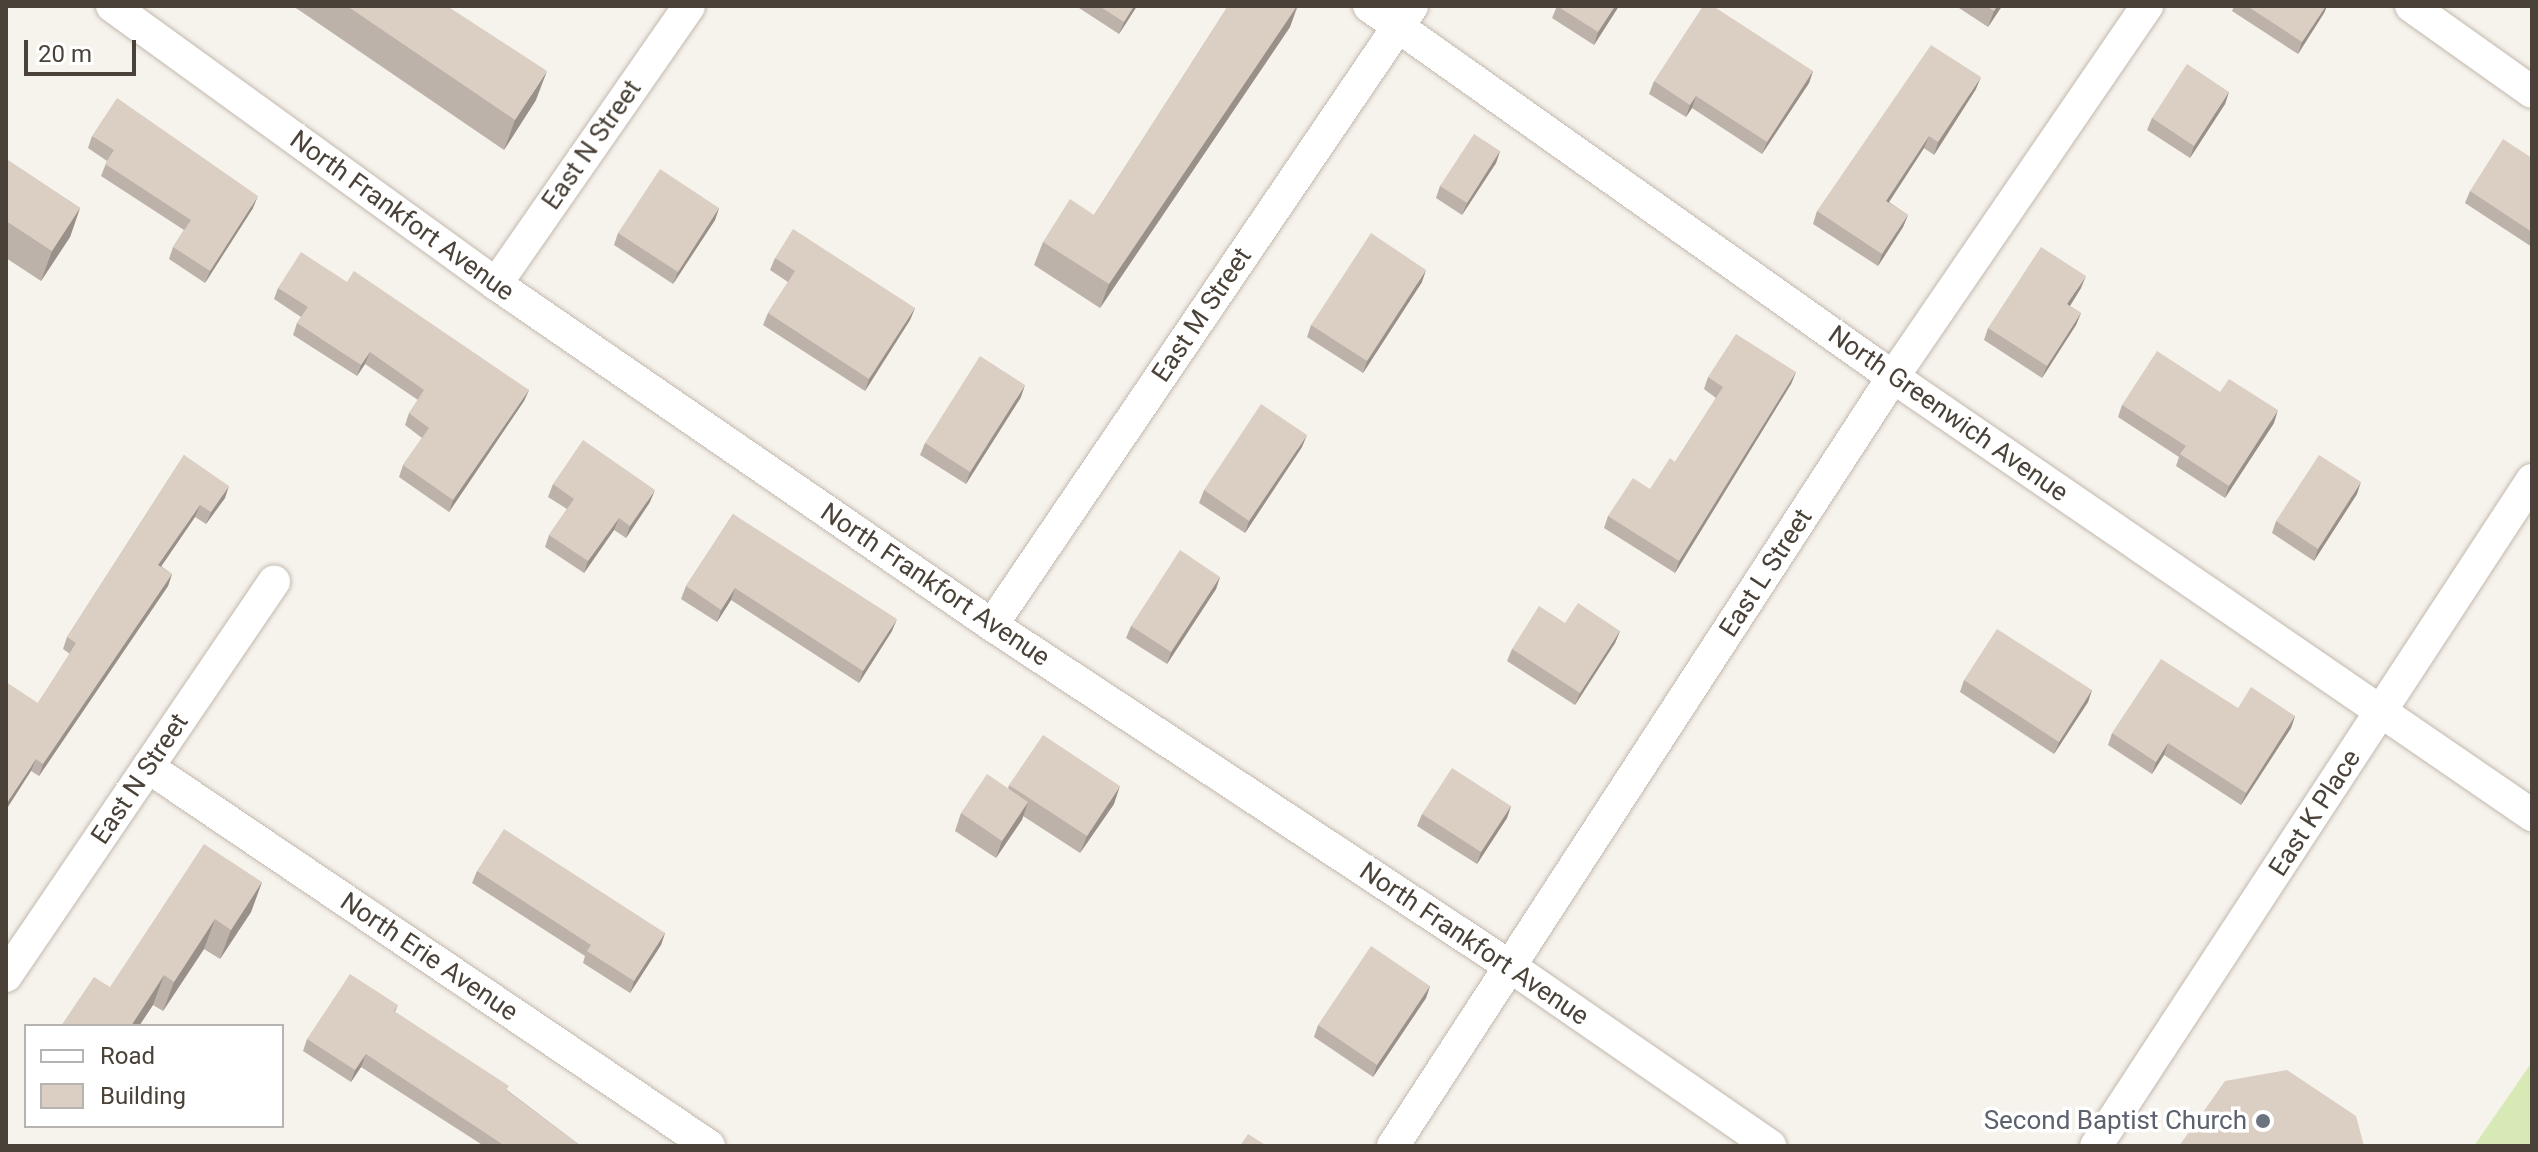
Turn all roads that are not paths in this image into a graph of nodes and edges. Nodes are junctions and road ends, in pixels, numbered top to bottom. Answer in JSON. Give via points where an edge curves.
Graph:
{"nodes":[{"id":1,"x":112,"y":6,"type":"edge"},
{"id":2,"x":689,"y":6,"type":"edge"},
{"id":3,"x":1369,"y":6,"type":"edge"},
{"id":4,"x":2147,"y":6,"type":"edge"},
{"id":5,"x":2411,"y":6,"type":"edge"},
{"id":6,"x":1405,"y":16,"type":"edge"},
{"id":7,"x":2532,"y":92,"type":"edge"},
{"id":8,"x":496,"y":284,"type":"junction"},
{"id":9,"x":1893,"y":377,"type":"junction"},
{"id":10,"x":2532,"y":480,"type":"edge"},
{"id":11,"x":274,"y":582,"type":"dead end"},
{"id":12,"x":992,"y":625,"type":"junction"},
{"id":13,"x":2382,"y":711,"type":"junction"},
{"id":14,"x":148,"y":767,"type":"junction"},
{"id":15,"x":2532,"y":815,"type":"edge"},
{"id":16,"x":1511,"y":967,"type":"junction"},
{"id":17,"x":6,"y":976,"type":"edge"},
{"id":18,"x":709,"y":1146,"type":"edge"},
{"id":19,"x":1393,"y":1146,"type":"edge"},
{"id":20,"x":1770,"y":1146,"type":"edge"},
{"id":21,"x":2096,"y":1146,"type":"edge"}],
"edges":[{"from":1,"to":8,"type":"street","name":"North Frankfort Avenue"},
{"from":2,"to":8,"type":"street","name":"East N Street"},
{"from":3,"to":6,"type":"street","name":"North Greenwich Avenue"},
{"from":4,"to":9,"type":"street","name":"East L Street"},
{"from":5,"to":7,"type":"street"},
{"from":6,"to":9,"type":"street","name":"North Greenwich Avenue"},
{"from":6,"to":12,"type":"street","name":"East M Street"},
{"from":8,"to":12,"type":"street","name":"North Frankfort Avenue"},
{"from":9,"to":13,"type":"street","name":"North Greenwich Avenue"},
{"from":9,"to":16,"type":"street","name":"East L Street"},
{"from":10,"to":13,"type":"street","name":"East K Place"},
{"from":11,"to":14,"type":"street","name":"East N Street"},
{"from":12,"to":16,"type":"street","name":"North Frankfort Avenue"},
{"from":13,"to":15,"type":"street","name":"North Greenwich Avenue"},
{"from":13,"to":21,"type":"street","name":"East K Place"},
{"from":14,"to":17,"type":"street","name":"East N Street"},
{"from":14,"to":18,"type":"street","name":"North Erie Avenue"},
{"from":16,"to":19,"type":"street","name":"East L Street"},
{"from":16,"to":20,"type":"street","name":"North Frankfort Avenue"}]}
